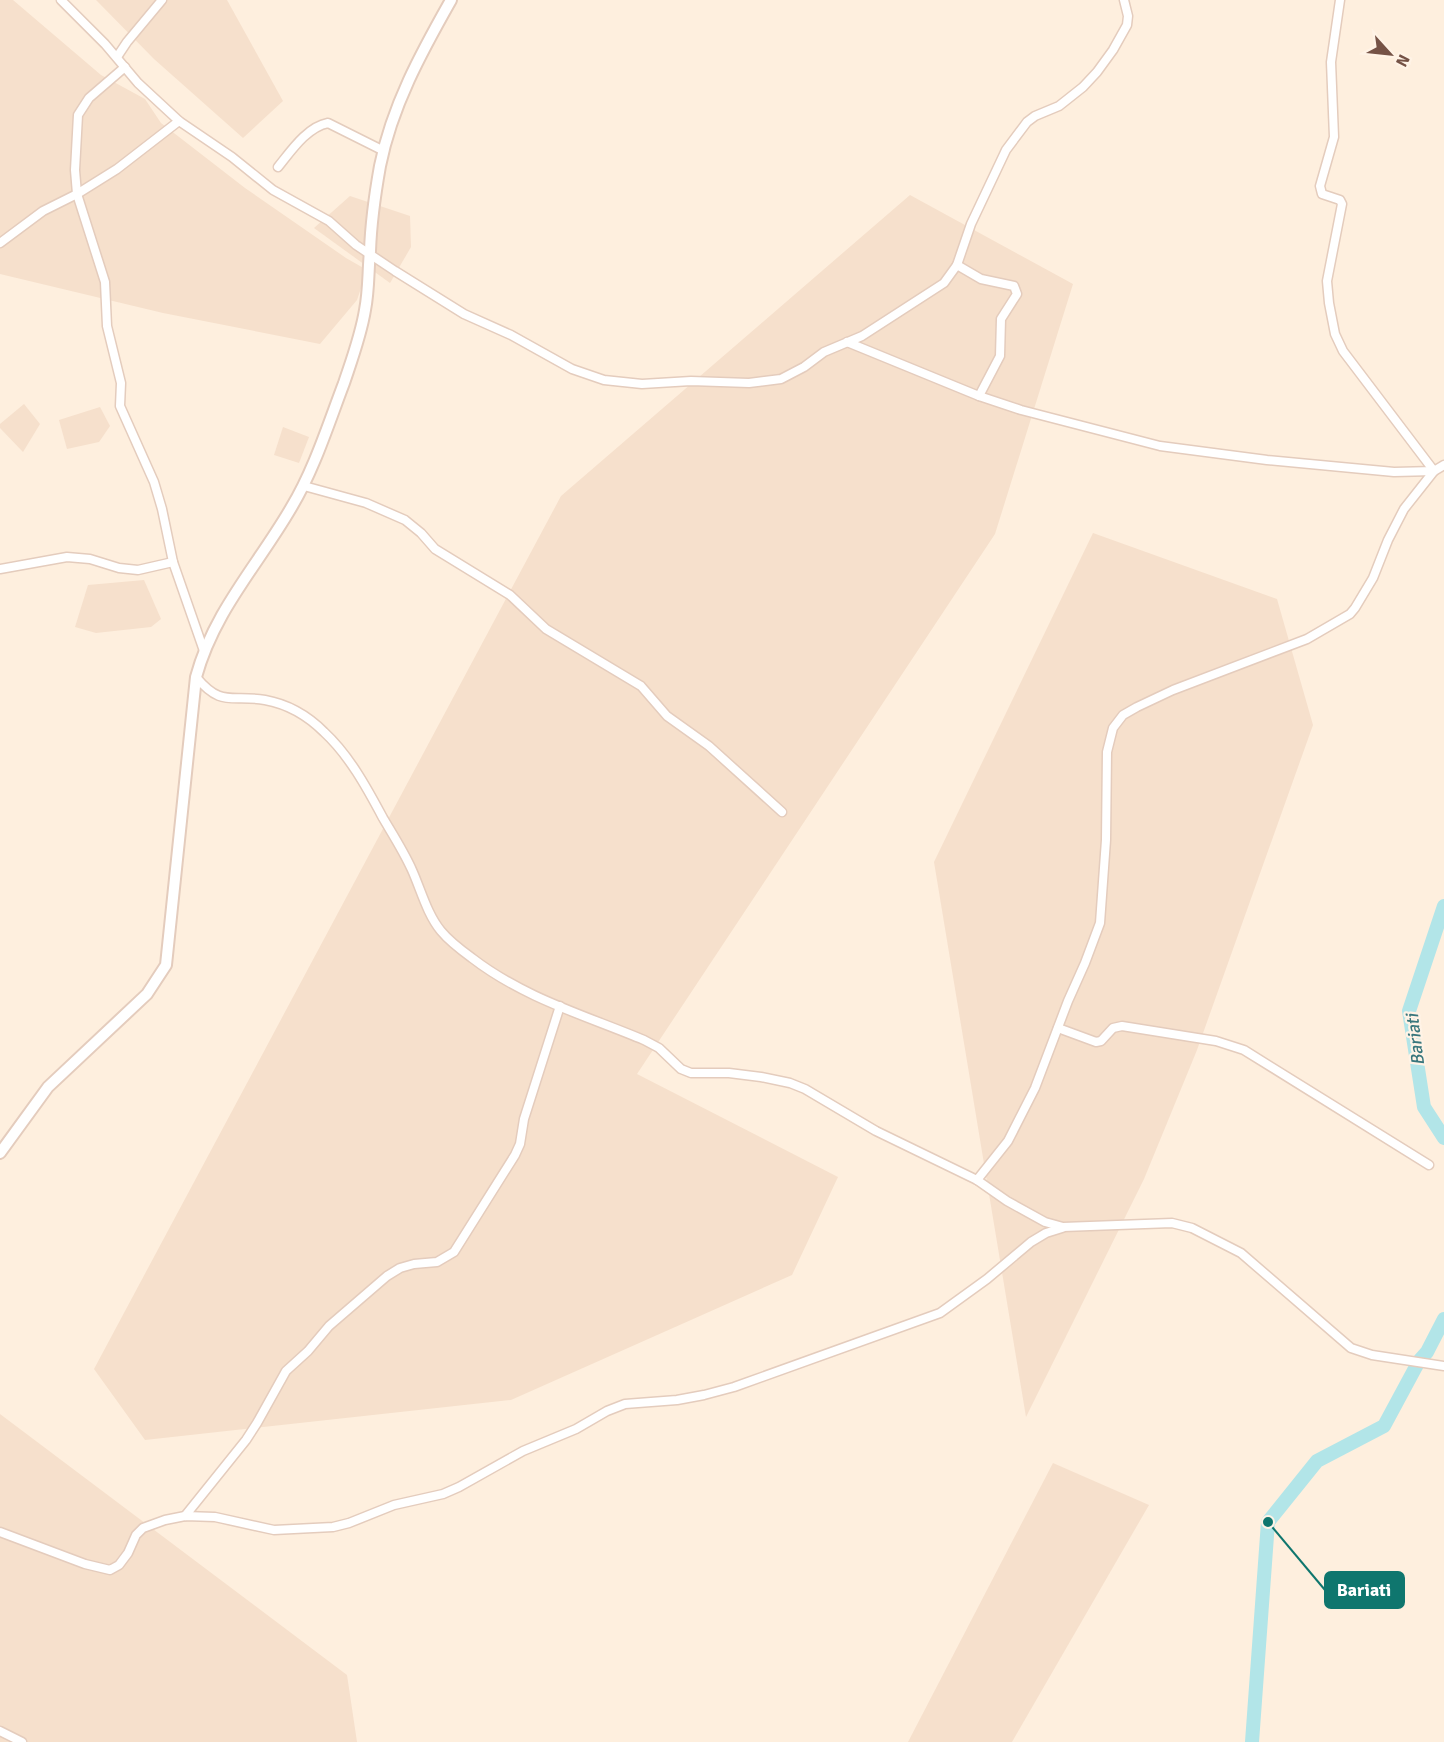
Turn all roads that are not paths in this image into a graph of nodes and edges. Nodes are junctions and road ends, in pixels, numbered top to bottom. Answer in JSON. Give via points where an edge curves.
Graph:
{"nodes":[{"id":1,"x":61,"y":0,"type":"edge"},
{"id":2,"x":162,"y":0,"type":"edge"},
{"id":3,"x":451,"y":0,"type":"edge"},
{"id":4,"x":1125,"y":0,"type":"edge"},
{"id":5,"x":1340,"y":0,"type":"edge"},
{"id":6,"x":117,"y":57,"type":"junction"},
{"id":7,"x":125,"y":68,"type":"junction"},
{"id":8,"x":179,"y":121,"type":"junction"},
{"id":9,"x":384,"y":151,"type":"junction"},
{"id":10,"x":278,"y":167,"type":"dead end"},
{"id":11,"x":77,"y":194,"type":"junction"},
{"id":12,"x":0,"y":243,"type":"edge"},
{"id":13,"x":369,"y":254,"type":"junction"},
{"id":14,"x":957,"y":265,"type":"junction"},
{"id":15,"x":847,"y":342,"type":"junction"},
{"id":16,"x":979,"y":396,"type":"junction"},
{"id":17,"x":1444,"y":465,"type":"edge"},
{"id":18,"x":1434,"y":471,"type":"junction"},
{"id":19,"x":304,"y":486,"type":"junction"},
{"id":20,"x":173,"y":562,"type":"junction"},
{"id":21,"x":0,"y":569,"type":"edge"},
{"id":22,"x":204,"y":651,"type":"junction"},
{"id":23,"x":196,"y":677,"type":"junction"},
{"id":24,"x":782,"y":812,"type":"dead end"},
{"id":25,"x":560,"y":1006,"type":"junction"},
{"id":26,"x":1058,"y":1028,"type":"junction"},
{"id":27,"x":0,"y":1153,"type":"edge"},
{"id":28,"x":1429,"y":1165,"type":"dead end"},
{"id":29,"x":977,"y":1180,"type":"junction"},
{"id":30,"x":1063,"y":1227,"type":"junction"},
{"id":31,"x":1444,"y":1366,"type":"edge"},
{"id":32,"x":185,"y":1516,"type":"junction"},
{"id":33,"x":0,"y":1532,"type":"edge"},
{"id":34,"x":0,"y":1731,"type":"edge"},
{"id":35,"x":22,"y":1742,"type":"edge"}],
"edges":[{"from":1,"to":6,"type":"street"},
{"from":2,"to":6,"type":"street"},
{"from":3,"to":9,"type":"street","via":[[405,84]]},
{"from":4,"to":14,"type":"street","via":[[1125,32],[1097,72],[1059,106],[1027,122],[1006,150],[971,224]]},
{"from":5,"to":18,"type":"street","via":[[1331,62],[1334,137],[1320,186],[1322,194],[1342,204],[1327,281],[1335,334],[1343,351]]},
{"from":6,"to":7,"type":"street"},
{"from":7,"to":8,"type":"street"},
{"from":7,"to":11,"type":"street","via":[[89,98],[78,115]]},
{"from":8,"to":11,"type":"street"},
{"from":8,"to":13,"type":"street","via":[[273,190],[329,221]]},
{"from":9,"to":10,"type":"street","via":[[328,123],[315,128]]},
{"from":9,"to":13,"type":"street"},
{"from":11,"to":12,"type":"street","via":[[37,215]]},
{"from":11,"to":20,"type":"street","via":[[105,282],[107,326],[121,383],[120,406],[154,482]]},
{"from":13,"to":15,"type":"street","via":[[464,314],[572,369],[604,380],[642,384],[762,382],[791,375],[824,352]]},
{"from":13,"to":19,"type":"street","via":[[367,300],[359,338]]},
{"from":14,"to":15,"type":"street","via":[[944,283]]},
{"from":14,"to":16,"type":"street","via":[[981,279],[1014,286],[1017,294],[1001,319],[1000,356]]},
{"from":15,"to":16,"type":"street"},
{"from":16,"to":18,"type":"street","via":[[1053,419],[1182,449],[1394,472]]},
{"from":17,"to":18,"type":"street"},
{"from":18,"to":26,"type":"street","via":[[1404,509],[1373,578],[1350,614],[1307,639],[1137,707],[1113,728],[1107,752],[1100,923]]},
{"from":19,"to":22,"type":"street","via":[[242,580]]},
{"from":19,"to":24,"type":"street","via":[[366,503],[405,520],[435,549],[510,595],[546,629],[641,686],[667,716],[709,746]]},
{"from":20,"to":21,"type":"street","via":[[138,570],[67,557]]},
{"from":20,"to":22,"type":"street"},
{"from":22,"to":23,"type":"street"},
{"from":23,"to":25,"type":"street","via":[[220,697],[281,703],[325,732],[371,796],[440,930],[495,976]]},
{"from":23,"to":27,"type":"street","via":[[166,965],[147,994],[48,1087]]},
{"from":25,"to":29,"type":"street","via":[[659,1047],[681,1069],[691,1073],[761,1077],[805,1089],[876,1131]]},
{"from":25,"to":32,"type":"street","via":[[524,1119],[520,1144],[454,1252],[437,1262],[414,1264],[387,1276],[329,1326],[286,1371],[252,1432]]},
{"from":26,"to":28,"type":"street","via":[[1096,1042],[1113,1028],[1122,1026],[1216,1041],[1244,1050]]},
{"from":26,"to":29,"type":"street","via":[[1021,1118]]},
{"from":29,"to":30,"type":"street","via":[[1045,1222]]},
{"from":30,"to":31,"type":"street","via":[[1172,1223],[1192,1228],[1241,1253],[1351,1348]]},
{"from":30,"to":32,"type":"street","via":[[1031,1242],[940,1313],[734,1387],[677,1400],[625,1404],[523,1451],[443,1494],[394,1505],[333,1527],[274,1530],[215,1517]]},
{"from":32,"to":33,"type":"street","via":[[143,1528],[128,1553],[110,1570]]},
{"from":34,"to":35,"type":"street"}]}
